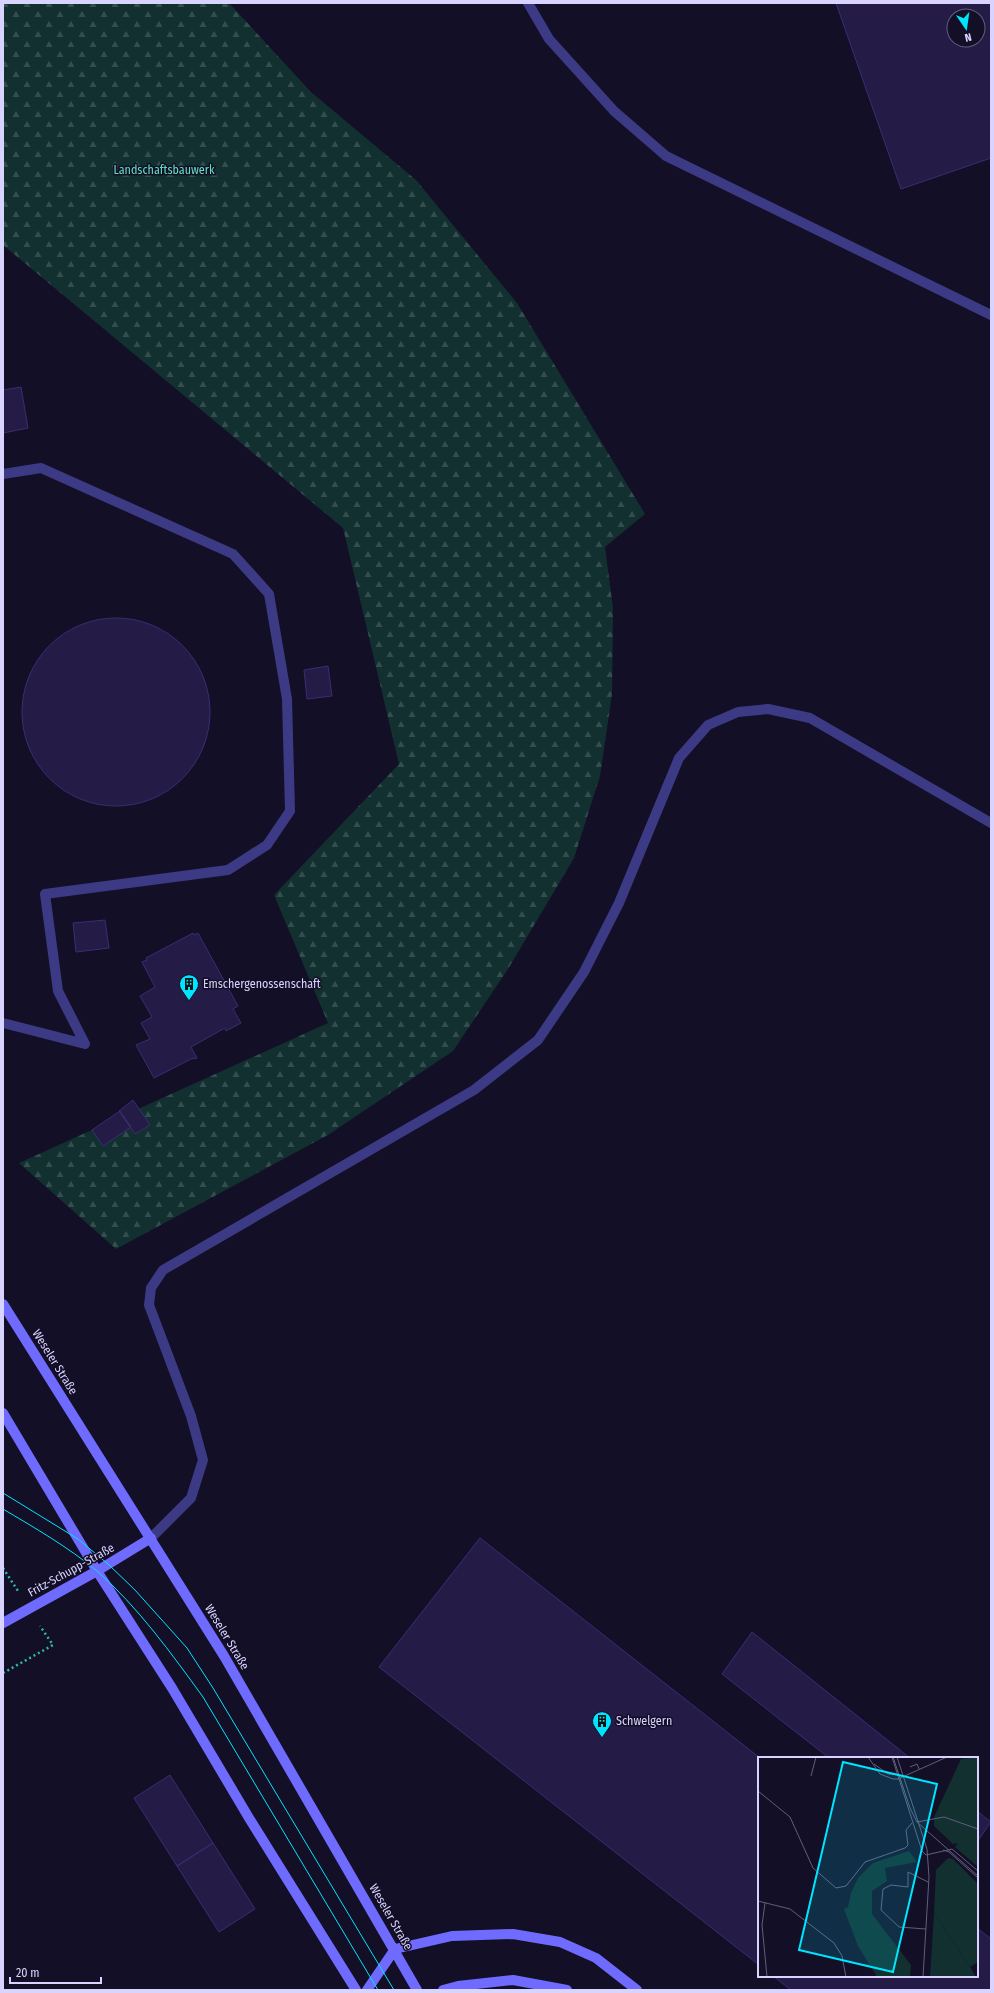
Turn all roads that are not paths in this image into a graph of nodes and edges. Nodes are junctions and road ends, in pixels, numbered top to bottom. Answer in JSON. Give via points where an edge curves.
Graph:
{"nodes":[{"id":1,"x":528,"y":3,"type":"edge"},
{"id":2,"x":991,"y":315,"type":"edge"},
{"id":3,"x":3,"y":474,"type":"edge"},
{"id":4,"x":991,"y":823,"type":"edge"},
{"id":5,"x":3,"y":1023,"type":"edge"},
{"id":6,"x":3,"y":1304,"type":"edge"},
{"id":7,"x":3,"y":1414,"type":"edge"},
{"id":8,"x":151,"y":1538,"type":"junction"},
{"id":9,"x":97,"y":1571,"type":"junction"},
{"id":10,"x":3,"y":1623,"type":"edge"},
{"id":11,"x":395,"y":1949,"type":"junction"},
{"id":12,"x":356,"y":1990,"type":"edge"},
{"id":13,"x":367,"y":1990,"type":"edge"},
{"id":14,"x":417,"y":1990,"type":"edge"},
{"id":15,"x":443,"y":1990,"type":"edge"},
{"id":16,"x":567,"y":1990,"type":"edge"},
{"id":17,"x":637,"y":1990,"type":"edge"}],
"edges":[{"from":1,"to":2,"type":"lane","via":[[549,39],[614,111],[666,156]]},
{"from":3,"to":5,"type":"lane","via":[[41,468],[233,554],[269,594],[287,699],[290,811],[267,845],[228,870],[45,894],[58,991],[85,1044]]},
{"from":4,"to":8,"type":"lane","via":[[810,718],[768,709],[738,712],[708,725],[679,758],[616,910],[584,972],[538,1040],[474,1090],[163,1270],[151,1288],[149,1306],[191,1416],[203,1460],[191,1498]]},
{"from":6,"to":8,"type":"main road","name":"Weseler Straße"},
{"from":7,"to":9,"type":"main road"},
{"from":8,"to":9,"type":"main road","name":"Fritz-Schupp-Straße"},
{"from":8,"to":11,"type":"main road","name":"Weseler Straße","via":[[224,1656]]},
{"from":9,"to":10,"type":"main road","name":"Fritz-Schupp-Straße"},
{"from":9,"to":12,"type":"main road","via":[[172,1688]]},
{"from":11,"to":13,"type":"main road"},
{"from":11,"to":14,"type":"main road","name":"Weseler Straße"},
{"from":11,"to":17,"type":"main road","via":[[452,1936],[513,1934],[560,1942],[596,1958]]},
{"from":15,"to":16,"type":"main road","via":[[513,1980]]}]}
